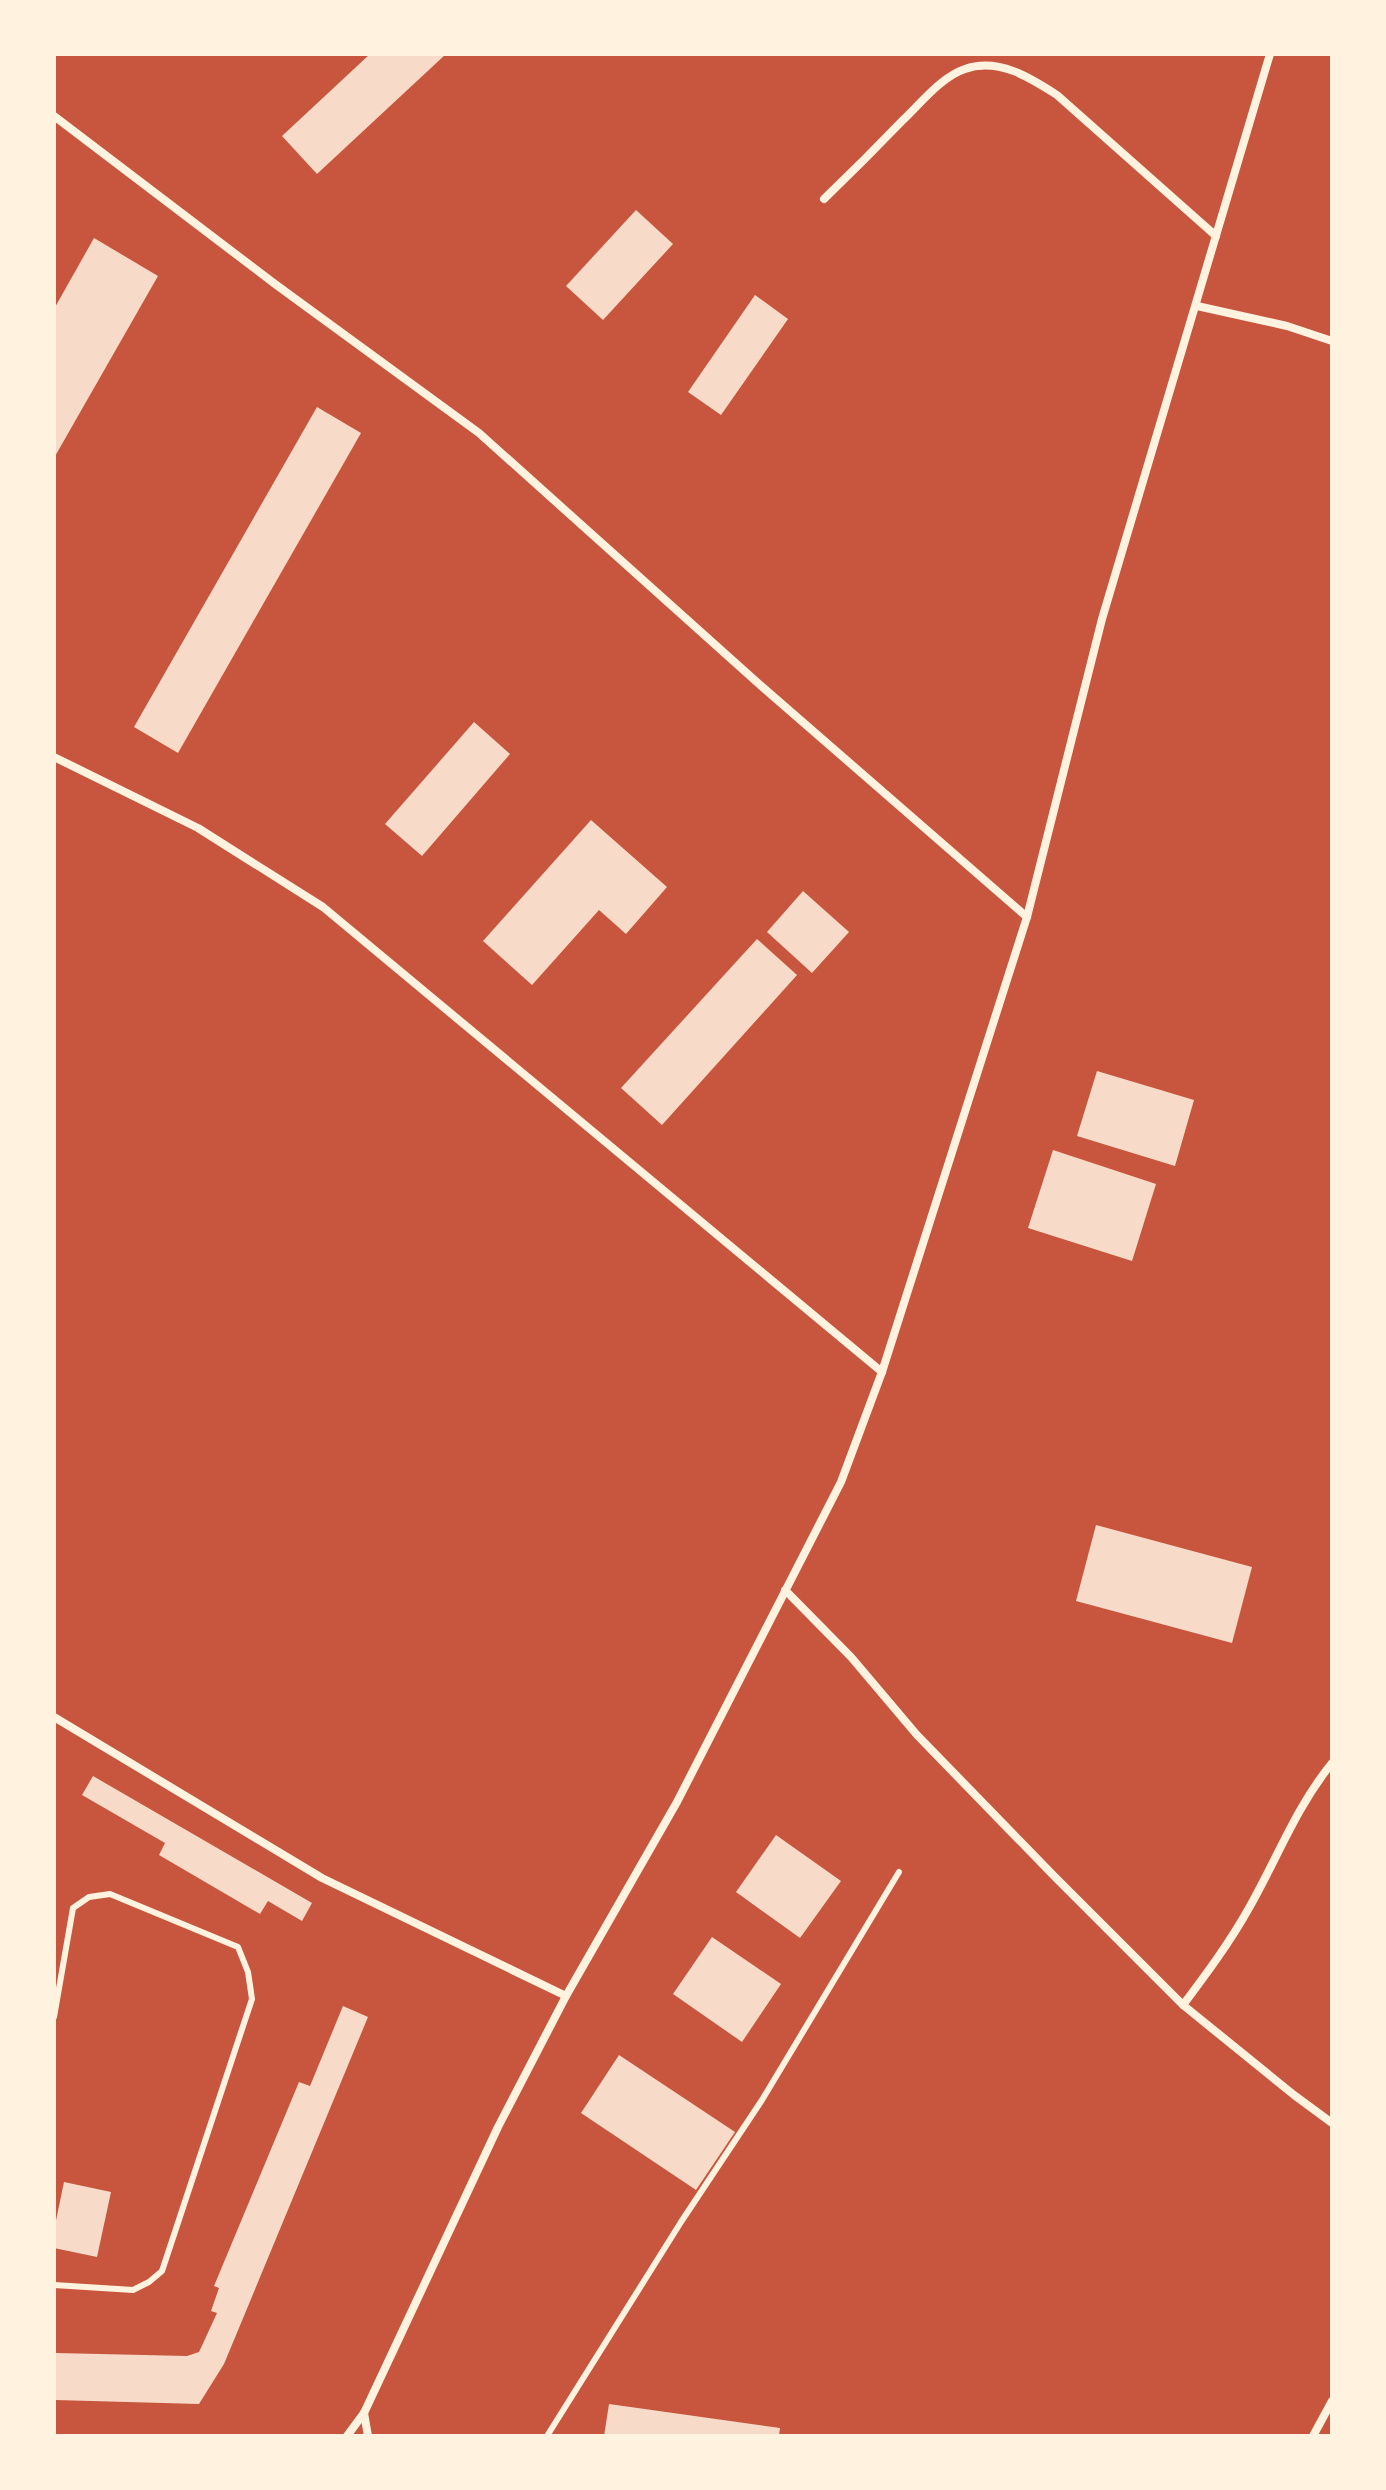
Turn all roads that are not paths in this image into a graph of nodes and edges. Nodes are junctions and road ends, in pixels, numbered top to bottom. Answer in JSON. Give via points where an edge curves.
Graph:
{"nodes":[{"id":1,"x":1270,"y":54,"type":"edge"},
{"id":2,"x":54,"y":116,"type":"edge"},
{"id":3,"x":824,"y":199,"type":"dead end"},
{"id":4,"x":1216,"y":236,"type":"junction"},
{"id":5,"x":1197,"y":306,"type":"junction"},
{"id":6,"x":1332,"y":341,"type":"edge"},
{"id":7,"x":54,"y":757,"type":"edge"},
{"id":8,"x":1027,"y":917,"type":"junction"},
{"id":9,"x":882,"y":1372,"type":"junction"},
{"id":10,"x":785,"y":1590,"type":"junction"},
{"id":11,"x":54,"y":1717,"type":"edge"},
{"id":12,"x":1332,"y":1763,"type":"edge"},
{"id":13,"x":899,"y":1872,"type":"dead end"},
{"id":14,"x":566,"y":1996,"type":"junction"},
{"id":15,"x":1183,"y":2005,"type":"junction"},
{"id":16,"x":54,"y":2017,"type":"edge"},
{"id":17,"x":1332,"y":2123,"type":"edge"},
{"id":18,"x":54,"y":2285,"type":"edge"},
{"id":19,"x":1332,"y":2401,"type":"edge"},
{"id":20,"x":364,"y":2413,"type":"junction"},
{"id":21,"x":347,"y":2436,"type":"edge"},
{"id":22,"x":368,"y":2436,"type":"edge"},
{"id":23,"x":547,"y":2436,"type":"edge"},
{"id":24,"x":1313,"y":2436,"type":"edge"}],
"edges":[{"from":1,"to":4,"type":"street"},
{"from":2,"to":8,"type":"street","via":[[479,433]]},
{"from":3,"to":4,"type":"street","via":[[951,76],[987,65],[1010,69],[1057,95]]},
{"from":4,"to":5,"type":"street"},
{"from":5,"to":6,"type":"street"},
{"from":5,"to":8,"type":"street","via":[[1102,619]]},
{"from":7,"to":9,"type":"street","via":[[198,828],[323,907]]},
{"from":8,"to":9,"type":"street"},
{"from":9,"to":10,"type":"street","via":[[841,1482]]},
{"from":10,"to":14,"type":"street","via":[[677,1802]]},
{"from":10,"to":15,"type":"street","via":[[917,1735]]},
{"from":11,"to":14,"type":"street","via":[[322,1878]]},
{"from":12,"to":15,"type":"street","via":[[1298,1811],[1221,1954]]},
{"from":13,"to":23,"type":"lane","via":[[762,2100]]},
{"from":14,"to":20,"type":"street","via":[[498,2127]]},
{"from":15,"to":17,"type":"street"},
{"from":16,"to":18,"type":"lane","via":[[73,1908],[89,1897],[110,1894],[238,1947],[248,1972],[252,1999],[162,2271],[133,2290]]},
{"from":19,"to":24,"type":"street"},
{"from":20,"to":21,"type":"street"},
{"from":20,"to":22,"type":"street"}]}
